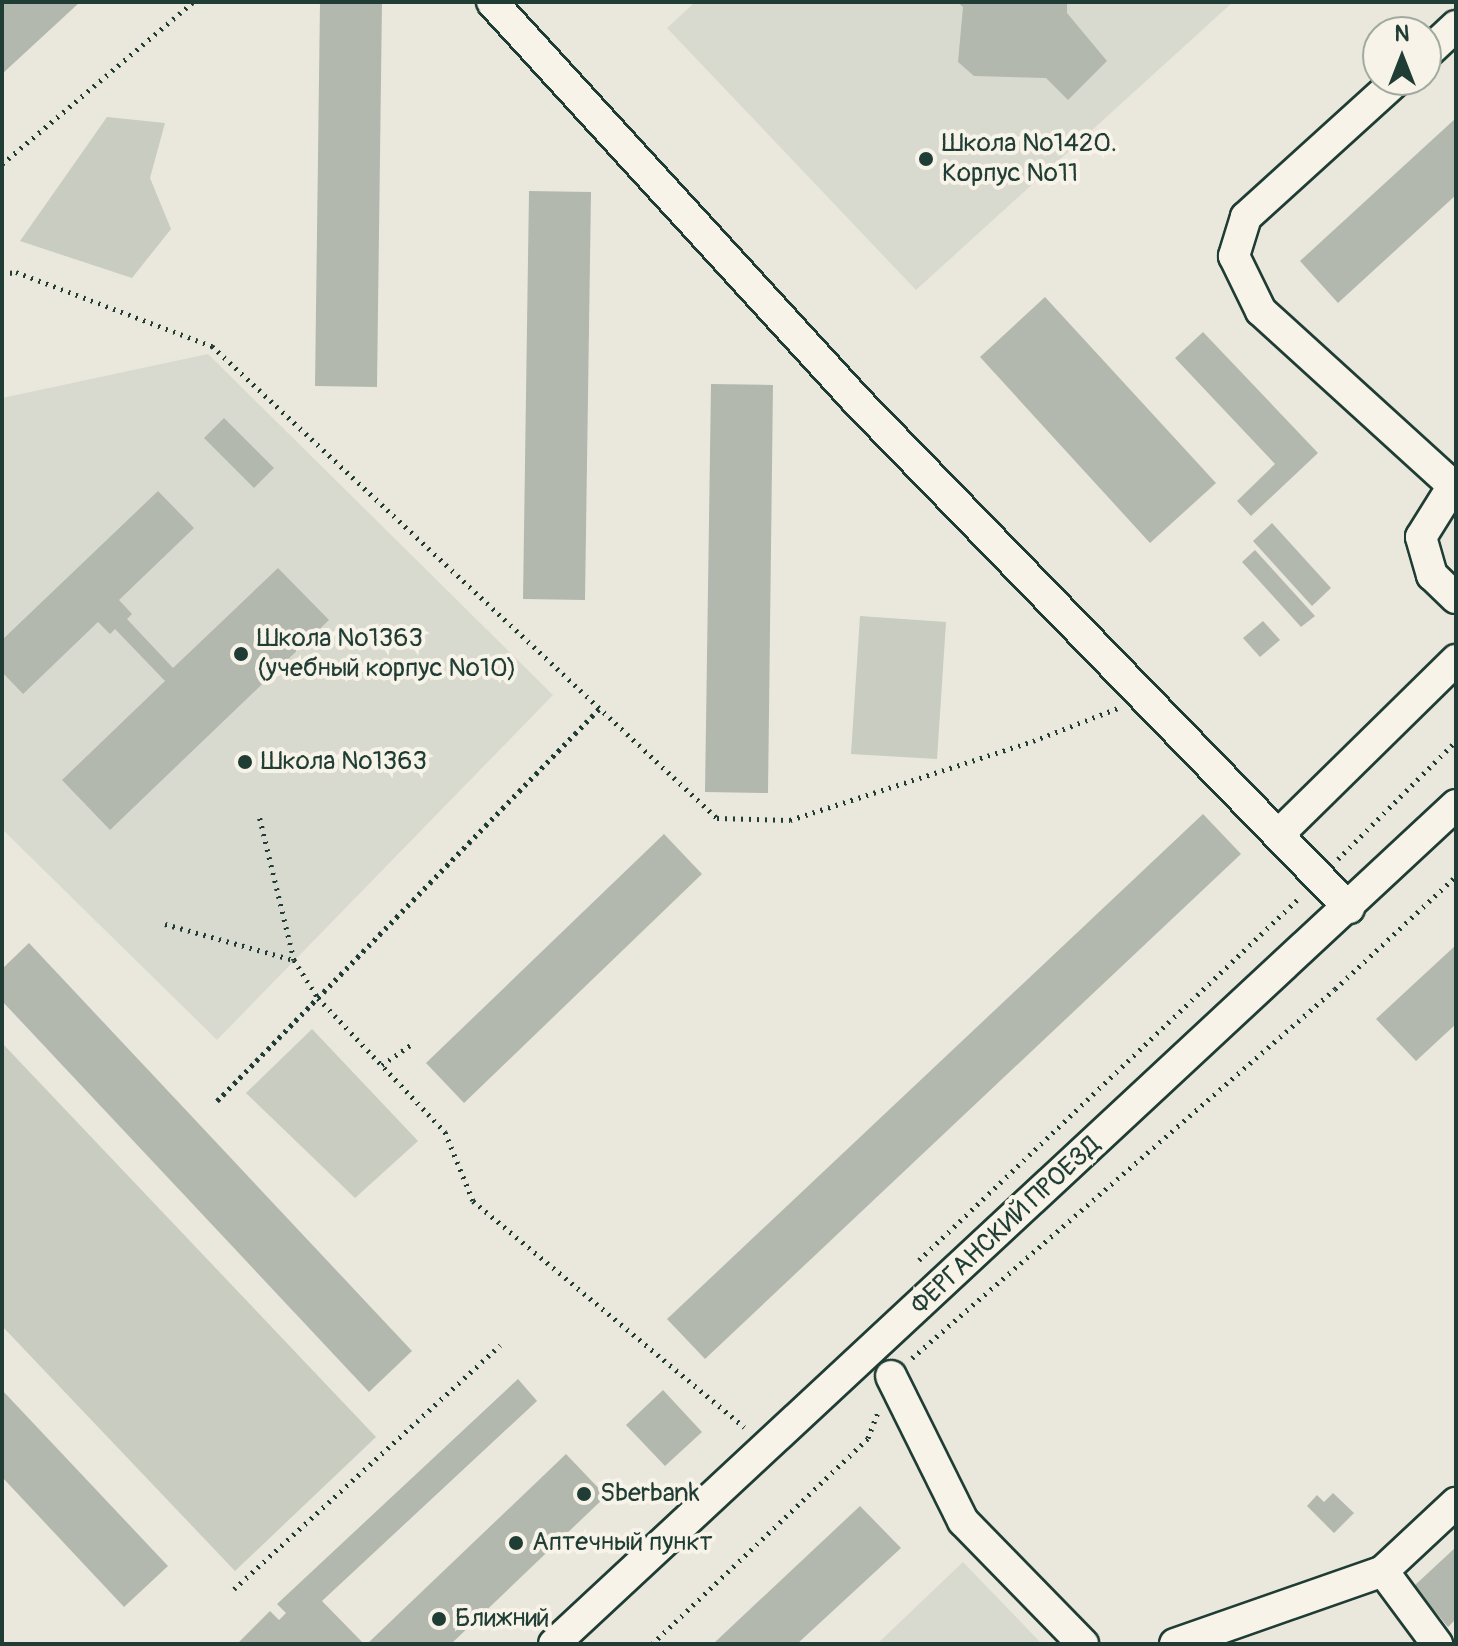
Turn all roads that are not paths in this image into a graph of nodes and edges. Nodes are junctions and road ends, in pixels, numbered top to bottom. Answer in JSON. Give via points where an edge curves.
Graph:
{"nodes":[{"id":1,"x":492,"y":2,"type":"edge"},
{"id":2,"x":1379,"y":96,"type":"edge"},
{"id":3,"x":1454,"y":483,"type":"edge"},
{"id":4,"x":1456,"y":598,"type":"edge"},
{"id":5,"x":1456,"y":660,"type":"edge"},
{"id":6,"x":1456,"y":805,"type":"edge"},
{"id":7,"x":1280,"y":833,"type":"junction"},
{"id":8,"x":1349,"y":908,"type":"junction"},
{"id":9,"x":891,"y":1376,"type":"road end"},
{"id":10,"x":1456,"y":1503,"type":"edge"},
{"id":11,"x":1383,"y":1571,"type":"junction"},
{"id":12,"x":554,"y":1644,"type":"edge"},
{"id":13,"x":1083,"y":1644,"type":"edge"},
{"id":14,"x":1175,"y":1644,"type":"edge"},
{"id":15,"x":1437,"y":1644,"type":"edge"}],
"edges":[{"from":1,"to":7,"type":"street","via":[[856,400]]},
{"from":2,"to":3,"type":"street","via":[[1246,217],[1234,256],[1261,311]]},
{"from":3,"to":4,"type":"street","via":[[1421,537],[1432,575]]},
{"from":5,"to":7,"type":"street"},
{"from":6,"to":8,"type":"street","name":"ФЕРГАНСКИЙ ПРОЕЗД"},
{"from":7,"to":8,"type":"street"},
{"from":8,"to":12,"type":"street","name":"ФЕРГАНСКИЙ ПРОЕЗД"},
{"from":9,"to":13,"type":"street","via":[[963,1521]]},
{"from":10,"to":11,"type":"street"},
{"from":11,"to":14,"type":"street"},
{"from":11,"to":15,"type":"street"}]}
